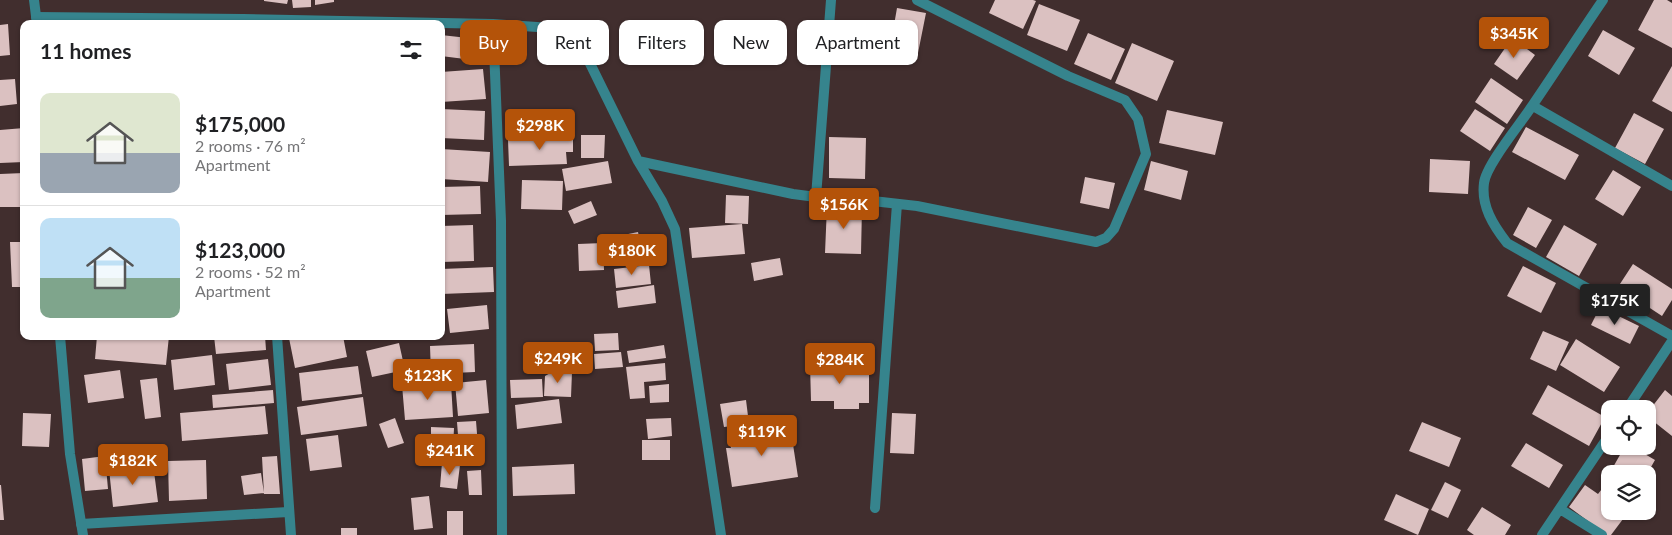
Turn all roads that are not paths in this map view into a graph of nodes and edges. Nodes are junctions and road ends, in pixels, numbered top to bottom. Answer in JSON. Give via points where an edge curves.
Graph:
{"nodes":[{"id":1,"x":34,"y":0,"type":"edge"},
{"id":2,"x":831,"y":0,"type":"edge"},
{"id":3,"x":917,"y":0,"type":"edge"},
{"id":4,"x":1603,"y":0,"type":"edge"},
{"id":5,"x":36,"y":20,"type":"edge"},
{"id":6,"x":445,"y":23,"type":"edge"},
{"id":7,"x":460,"y":24,"type":"edge"},
{"id":8,"x":527,"y":26,"type":"edge"},
{"id":9,"x":494,"y":65,"type":"edge"},
{"id":10,"x":1533,"y":106,"type":"junction"},
{"id":11,"x":638,"y":161,"type":"junction"},
{"id":12,"x":1672,"y":186,"type":"edge"},
{"id":13,"x":816,"y":197,"type":"junction"},
{"id":14,"x":898,"y":204,"type":"junction"},
{"id":15,"x":1672,"y":336,"type":"edge"},
{"id":16,"x":60,"y":340,"type":"edge"},
{"id":17,"x":277,"y":340,"type":"edge"},
{"id":18,"x":1672,"y":341,"type":"edge"},
{"id":19,"x":1633,"y":400,"type":"edge"},
{"id":20,"x":1601,"y":448,"type":"edge"},
{"id":21,"x":875,"y":508,"type":"dead end"},
{"id":22,"x":1560,"y":509,"type":"junction"},
{"id":23,"x":288,"y":512,"type":"junction"},
{"id":24,"x":81,"y":524,"type":"junction"},
{"id":25,"x":83,"y":535,"type":"edge"},
{"id":26,"x":291,"y":535,"type":"edge"},
{"id":27,"x":502,"y":535,"type":"edge"},
{"id":28,"x":721,"y":535,"type":"edge"},
{"id":29,"x":1542,"y":535,"type":"edge"},
{"id":30,"x":1602,"y":535,"type":"edge"}],
"edges":[{"from":1,"to":5,"type":"street"},
{"from":2,"to":13,"type":"street"},
{"from":3,"to":14,"type":"street","via":[[1043,64],[1125,100],[1138,119],[1146,154],[1114,229],[1106,238],[1096,242]]},
{"from":4,"to":10,"type":"street"},
{"from":6,"to":7,"type":"street"},
{"from":8,"to":11,"type":"street","via":[[566,29],[576,35]]},
{"from":9,"to":27,"type":"street","via":[[501,221]]},
{"from":10,"to":12,"type":"street"},
{"from":10,"to":15,"type":"street","via":[[1494,160],[1484,182],[1486,208],[1494,227],[1507,243]]},
{"from":11,"to":13,"type":"street"},
{"from":11,"to":28,"type":"street","via":[[675,229]]},
{"from":13,"to":14,"type":"street"},
{"from":14,"to":21,"type":"street"},
{"from":16,"to":24,"type":"street","via":[[70,454]]},
{"from":17,"to":23,"type":"street"},
{"from":18,"to":19,"type":"street"},
{"from":20,"to":22,"type":"street"},
{"from":22,"to":29,"type":"street"},
{"from":22,"to":30,"type":"street"},
{"from":23,"to":24,"type":"street"},
{"from":23,"to":26,"type":"street"},
{"from":24,"to":25,"type":"street"}]}
